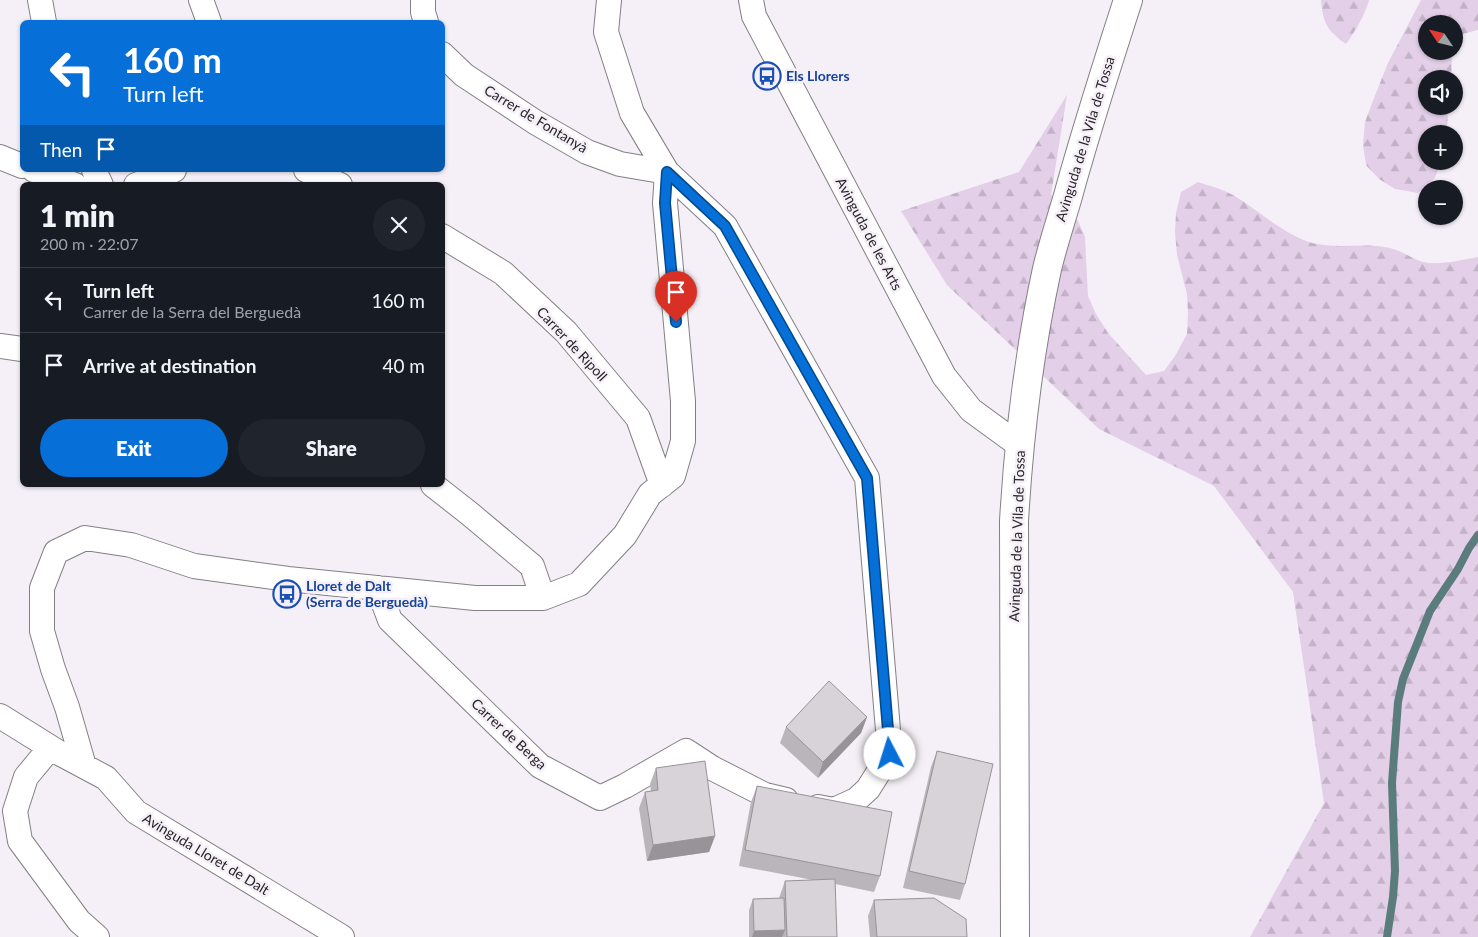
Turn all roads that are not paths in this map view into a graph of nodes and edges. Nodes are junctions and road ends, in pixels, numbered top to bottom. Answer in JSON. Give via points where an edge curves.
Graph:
{"nodes":[{"id":1,"x":40,"y":0,"type":"edge"},
{"id":2,"x":201,"y":0,"type":"edge"},
{"id":3,"x":423,"y":0,"type":"edge"},
{"id":4,"x":609,"y":0,"type":"edge"},
{"id":5,"x":751,"y":0,"type":"edge"},
{"id":6,"x":1128,"y":0,"type":"edge"},
{"id":7,"x":44,"y":20,"type":"edge"},
{"id":8,"x":208,"y":20,"type":"edge"},
{"id":9,"x":425,"y":20,"type":"edge"},
{"id":10,"x":445,"y":57,"type":"edge"},
{"id":11,"x":0,"y":157,"type":"edge"},
{"id":12,"x":20,"y":165,"type":"edge"},
{"id":13,"x":39,"y":172,"type":"edge"},
{"id":14,"x":169,"y":172,"type":"edge"},
{"id":15,"x":313,"y":172,"type":"edge"},
{"id":16,"x":667,"y":172,"type":"junction"},
{"id":17,"x":67,"y":182,"type":"edge"},
{"id":18,"x":144,"y":182,"type":"edge"},
{"id":19,"x":334,"y":182,"type":"edge"},
{"id":20,"x":445,"y":238,"type":"edge"},
{"id":21,"x":0,"y":346,"type":"edge"},
{"id":22,"x":20,"y":349,"type":"edge"},
{"id":23,"x":1019,"y":445,"type":"junction"},
{"id":24,"x":662,"y":485,"type":"junction"},
{"id":25,"x":436,"y":487,"type":"edge"},
{"id":26,"x":378,"y":588,"type":"junction"},
{"id":27,"x":543,"y":598,"type":"junction"},
{"id":28,"x":0,"y":716,"type":"edge"},
{"id":29,"x":50,"y":748,"type":"junction"},
{"id":30,"x":84,"y":766,"type":"junction"},
{"id":31,"x":97,"y":937,"type":"edge"},
{"id":32,"x":342,"y":937,"type":"edge"},
{"id":33,"x":1015,"y":937,"type":"edge"}],
"edges":[{"from":1,"to":7,"type":"street"},
{"from":2,"to":8,"type":"street"},
{"from":3,"to":9,"type":"street"},
{"from":4,"to":16,"type":"street","via":[[606,32],[632,113]]},
{"from":5,"to":23,"type":"street","name":"Avinguda de les Arts","via":[[754,16],[944,376],[971,410]]},
{"from":6,"to":23,"type":"main road","name":"Avinguda de la Vila de Tossa","via":[[1048,267],[1033,341]]},
{"from":10,"to":16,"type":"street","name":"Carrer de Fontanyà","via":[[464,75],[587,152],[620,164]]},
{"from":11,"to":12,"type":"street"},
{"from":13,"to":17,"type":"street"},
{"from":14,"to":18,"type":"street"},
{"from":15,"to":19,"type":"street"},
{"from":16,"to":24,"type":"street","via":[[665,203],[683,401],[683,441],[674,476]]},
{"from":16,"to":26,"type":"street","name":"Carrer de Berga","via":[[725,226],[867,478],[890,754],[868,789],[856,800],[834,810],[765,795],[686,751],[600,798],[540,766],[390,620]]},
{"from":20,"to":24,"type":"street","name":"Carrer de Ripoll","via":[[503,273],[566,332],[638,418]]},
{"from":21,"to":22,"type":"street"},
{"from":23,"to":33,"type":"main road","name":"Avinguda de la Vila de Tossa","via":[[1014,521]]},
{"from":24,"to":27,"type":"street","via":[[650,494],[625,535],[579,584]]},
{"from":25,"to":27,"type":"street","via":[[532,566]]},
{"from":26,"to":27,"type":"street","via":[[475,598]]},
{"from":26,"to":30,"type":"street","via":[[194,566],[131,546],[86,538],[56,552],[42,588],[42,631]]},
{"from":28,"to":29,"type":"street","name":"Avinguda Lloret de Dalt"},
{"from":29,"to":30,"type":"street","name":"Avinguda Lloret de Dalt"},
{"from":29,"to":31,"type":"street","via":[[26,777],[15,811],[20,842],[79,921]]},
{"from":30,"to":32,"type":"street","name":"Avinguda Lloret de Dalt","via":[[106,778],[136,812]]}]}
